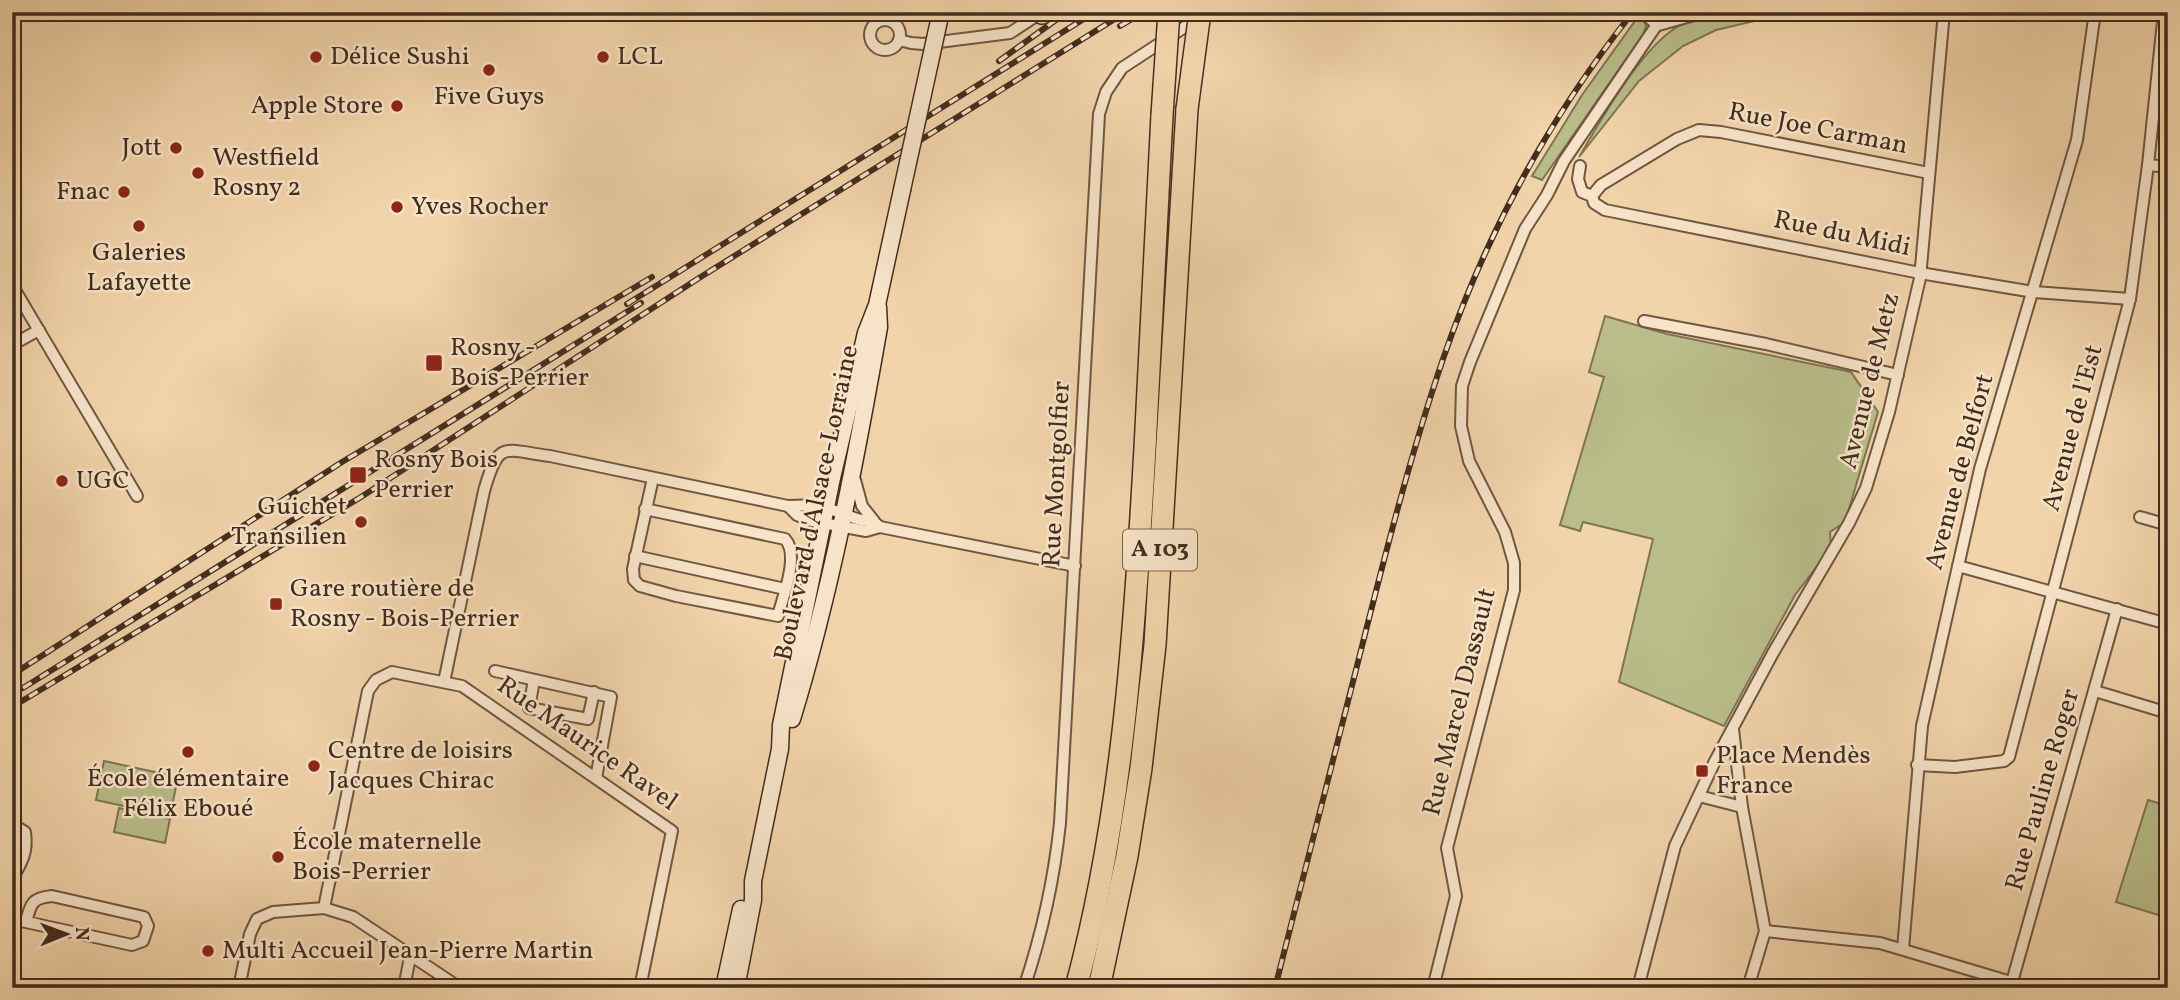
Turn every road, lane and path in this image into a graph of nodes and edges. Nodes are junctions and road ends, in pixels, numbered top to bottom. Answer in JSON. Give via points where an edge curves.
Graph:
{"nodes":[{"id":1,"x":1162,"y":12,"type":"edge"},
{"id":2,"x":1169,"y":12,"type":"edge"},
{"id":3,"x":1191,"y":12,"type":"edge"},
{"id":4,"x":1200,"y":12,"type":"edge"},
{"id":5,"x":1209,"y":12,"type":"edge"},
{"id":6,"x":1698,"y":12,"type":"edge"},
{"id":7,"x":1944,"y":12,"type":"edge"},
{"id":8,"x":2095,"y":12,"type":"edge"},
{"id":9,"x":2164,"y":12,"type":"edge"},
{"id":10,"x":1043,"y":13,"type":"edge"},
{"id":11,"x":940,"y":14,"type":"edge"},
{"id":12,"x":1651,"y":17,"type":"edge"},
{"id":13,"x":899,"y":40,"type":"dead end"},
{"id":14,"x":1188,"y":109,"type":"junction"},
{"id":15,"x":1161,"y":115,"type":"junction"},
{"id":16,"x":2148,"y":165,"type":"junction"},
{"id":17,"x":1580,"y":166,"type":"dead end"},
{"id":18,"x":2168,"y":167,"type":"edge"},
{"id":19,"x":1929,"y":173,"type":"junction"},
{"id":20,"x":1592,"y":196,"type":"junction"},
{"id":21,"x":1920,"y":273,"type":"junction"},
{"id":22,"x":12,"y":285,"type":"edge"},
{"id":23,"x":2034,"y":292,"type":"junction"},
{"id":24,"x":2130,"y":299,"type":"junction"},
{"id":25,"x":877,"y":305,"type":"junction"},
{"id":26,"x":1644,"y":321,"type":"dead end"},
{"id":27,"x":39,"y":330,"type":"junction"},
{"id":28,"x":12,"y":345,"type":"edge"},
{"id":29,"x":1898,"y":375,"type":"junction"},
{"id":30,"x":854,"y":468,"type":"junction"},
{"id":31,"x":653,"y":478,"type":"junction"},
{"id":32,"x":137,"y":496,"type":"dead end"},
{"id":33,"x":788,"y":506,"type":"junction"},
{"id":34,"x":645,"y":509,"type":"junction"},
{"id":35,"x":824,"y":514,"type":"junction"},
{"id":36,"x":2140,"y":517,"type":"dead end"},
{"id":37,"x":843,"y":519,"type":"junction"},
{"id":38,"x":877,"y":524,"type":"junction"},
{"id":39,"x":2168,"y":525,"type":"edge"},
{"id":40,"x":635,"y":556,"type":"junction"},
{"id":41,"x":1074,"y":566,"type":"junction"},
{"id":42,"x":1958,"y":566,"type":"junction"},
{"id":43,"x":785,"y":589,"type":"junction"},
{"id":44,"x":2054,"y":591,"type":"junction"},
{"id":45,"x":2117,"y":609,"type":"junction"},
{"id":46,"x":2168,"y":624,"type":"edge"},
{"id":47,"x":495,"y":671,"type":"dead end"},
{"id":48,"x":534,"y":680,"type":"junction"},
{"id":49,"x":444,"y":682,"type":"junction"},
{"id":50,"x":2095,"y":691,"type":"junction"},
{"id":51,"x":594,"y":692,"type":"junction"},
{"id":52,"x":2168,"y":713,"type":"edge"},
{"id":53,"x":1733,"y":729,"type":"junction"},
{"id":54,"x":780,"y":749,"type":"junction"},
{"id":55,"x":1917,"y":765,"type":"junction"},
{"id":56,"x":596,"y":778,"type":"junction"},
{"id":57,"x":1699,"y":796,"type":"junction"},
{"id":58,"x":1742,"y":807,"type":"junction"},
{"id":59,"x":12,"y":824,"type":"edge"},
{"id":60,"x":12,"y":879,"type":"edge"},
{"id":61,"x":752,"y":885,"type":"junction"},
{"id":62,"x":324,"y":908,"type":"junction"},
{"id":63,"x":12,"y":919,"type":"edge"},
{"id":64,"x":26,"y":922,"type":"junction"},
{"id":65,"x":1765,"y":931,"type":"junction"},
{"id":66,"x":1903,"y":949,"type":"junction"},
{"id":67,"x":410,"y":957,"type":"junction"},
{"id":68,"x":2012,"y":982,"type":"junction"},
{"id":69,"x":239,"y":988,"type":"edge"},
{"id":70,"x":404,"y":988,"type":"edge"},
{"id":71,"x":460,"y":988,"type":"edge"},
{"id":72,"x":640,"y":988,"type":"edge"},
{"id":73,"x":726,"y":988,"type":"edge"},
{"id":74,"x":736,"y":988,"type":"edge"},
{"id":75,"x":1024,"y":988,"type":"edge"},
{"id":76,"x":1076,"y":988,"type":"edge"},
{"id":77,"x":1099,"y":988,"type":"edge"},
{"id":78,"x":1433,"y":988,"type":"edge"},
{"id":79,"x":1638,"y":988,"type":"edge"},
{"id":80,"x":1748,"y":988,"type":"edge"},
{"id":81,"x":2031,"y":988,"type":"edge"}],
"edges":[{"from":1,"to":15,"type":"highway","bridge":true},
{"from":2,"to":15,"type":"highway","number":"A 103","bridge":true},
{"from":3,"to":14,"type":"highway","number":"A 103","bridge":true},
{"from":4,"to":14,"type":"highway","bridge":true},
{"from":5,"to":41,"type":"street","name":"Rue Montgolfier","via":[[1122,68],[1106,92],[1099,114]]},
{"from":6,"to":12,"type":"street"},
{"from":7,"to":19,"type":"street","name":"Avenue de Metz"},
{"from":8,"to":23,"type":"street","name":"Avenue de Belfort","via":[[2077,140]]},
{"from":9,"to":16,"type":"street","name":"Avenue de l'Est"},
{"from":10,"to":13,"type":"street","via":[[1010,33],[923,44]]},
{"from":11,"to":25,"type":"main road","name":"Boulevard d'Alsace-Lorraine","bridge":true},
{"from":12,"to":78,"type":"street","name":"Rue Marcel Dassault","via":[[1525,229],[1462,386],[1461,426],[1469,461],[1505,532],[1514,563],[1514,590],[1447,848],[1456,896]]},
{"from":14,"to":77,"type":"highway","number":"A 103","via":[[1155,645],[1129,844]]},
{"from":15,"to":76,"type":"highway","number":"A 103","via":[[1132,651],[1105,857]]},
{"from":16,"to":18,"type":"street"},
{"from":16,"to":24,"type":"street","name":"Avenue de l'Est"},
{"from":17,"to":20,"type":"street","via":[[1582,192]]},
{"from":19,"to":20,"type":"street","name":"Rue Joe Carman","via":[[1699,130],[1601,185]]},
{"from":19,"to":21,"type":"street","name":"Avenue de Metz"},
{"from":20,"to":21,"type":"street","name":"Rue du Midi","via":[[1605,210]]},
{"from":21,"to":23,"type":"street","name":"Rue du Midi"},
{"from":21,"to":29,"type":"street","name":"Avenue de Metz"},
{"from":22,"to":27,"type":"street"},
{"from":23,"to":24,"type":"street","name":"Rue du Midi"},
{"from":23,"to":42,"type":"street","name":"Avenue de Belfort","via":[[1980,469]]},
{"from":24,"to":44,"type":"street","name":"Avenue de l'Est"},
{"from":25,"to":30,"type":"main road","name":"Boulevard d'Alsace-Lorraine","via":[[879,327]]},
{"from":25,"to":35,"type":"main road","name":"Boulevard d'Alsace-Lorraine","via":[[866,333]]},
{"from":26,"to":29,"type":"street"},
{"from":27,"to":28,"type":"street"},
{"from":27,"to":32,"type":"street"},
{"from":29,"to":53,"type":"street","name":"Avenue de Metz","via":[[1866,488]]},
{"from":30,"to":37,"type":"main road","name":"Boulevard d'Alsace-Lorraine"},
{"from":30,"to":38,"type":"street","via":[[862,506]]},
{"from":31,"to":33,"type":"street"},
{"from":31,"to":34,"type":"street"},
{"from":31,"to":49,"type":"street","via":[[551,456],[513,450],[500,453],[484,491]]},
{"from":33,"to":35,"type":"street","via":[[816,504]]},
{"from":33,"to":35,"type":"street","via":[[805,519]]},
{"from":34,"to":40,"type":"street"},
{"from":34,"to":43,"type":"street","via":[[785,539],[792,551]]},
{"from":35,"to":37,"type":"street"},
{"from":35,"to":54,"type":"main road","name":"Boulevard d'Alsace-Lorraine"},
{"from":36,"to":39,"type":"street"},
{"from":37,"to":38,"type":"street","via":[[866,531]]},
{"from":37,"to":54,"type":"main road","name":"Boulevard d'Alsace-Lorraine","via":[[810,660]]},
{"from":38,"to":41,"type":"street"},
{"from":40,"to":43,"type":"street"},
{"from":40,"to":43,"type":"street","via":[[634,580],[640,586],[676,596],[778,616]]},
{"from":41,"to":75,"type":"street","name":"Rue Montgolfier","via":[[1057,851],[1040,941]]},
{"from":42,"to":44,"type":"street"},
{"from":42,"to":55,"type":"street","name":"Avenue de Belfort"},
{"from":44,"to":45,"type":"street"},
{"from":44,"to":55,"type":"street","name":"Avenue de l'Est","via":[[2009,757],[1955,767]]},
{"from":45,"to":46,"type":"street"},
{"from":45,"to":50,"type":"street","name":"Rue Pauline Roger"},
{"from":47,"to":48,"type":"street"},
{"from":48,"to":51,"type":"street"},
{"from":48,"to":51,"type":"street","via":[[529,708],[588,719]]},
{"from":49,"to":56,"type":"street","name":"Rue Maurice Ravel","via":[[472,692]]},
{"from":49,"to":62,"type":"street","name":"Rue Maurice Ravel","via":[[392,672],[376,680],[368,691]]},
{"from":50,"to":52,"type":"street"},
{"from":50,"to":68,"type":"street","name":"Rue Pauline Roger"},
{"from":51,"to":56,"type":"street","via":[[611,696]]},
{"from":53,"to":57,"type":"street","name":"Avenue de Metz"},
{"from":53,"to":58,"type":"street"},
{"from":54,"to":61,"type":"main road","name":"Boulevard d'Alsace-Lorraine"},
{"from":55,"to":66,"type":"street","name":"Avenue de Belfort"},
{"from":56,"to":72,"type":"street","name":"Rue Maurice Ravel","via":[[672,831]]},
{"from":57,"to":58,"type":"street"},
{"from":57,"to":79,"type":"street","name":"Avenue de Metz","via":[[1675,846]]},
{"from":58,"to":65,"type":"street"},
{"from":59,"to":60,"type":"street","via":[[26,832],[27,847]]},
{"from":61,"to":73,"type":"main road","name":"Boulevard d'Alsace-Lorraine","via":[[743,897]]},
{"from":61,"to":74,"type":"main road","name":"Boulevard d'Alsace-Lorraine"},
{"from":62,"to":67,"type":"street","via":[[354,917]]},
{"from":62,"to":69,"type":"street","via":[[272,912],[257,919]]},
{"from":63,"to":64,"type":"street"},
{"from":64,"to":64,"type":"street","via":[[132,945],[143,941],[148,926],[144,917],[52,896],[31,904]]},
{"from":65,"to":66,"type":"street"},
{"from":65,"to":80,"type":"street"},
{"from":66,"to":68,"type":"street"},
{"from":67,"to":70,"type":"street"},
{"from":67,"to":71,"type":"street"},
{"from":68,"to":81,"type":"street"}]}
